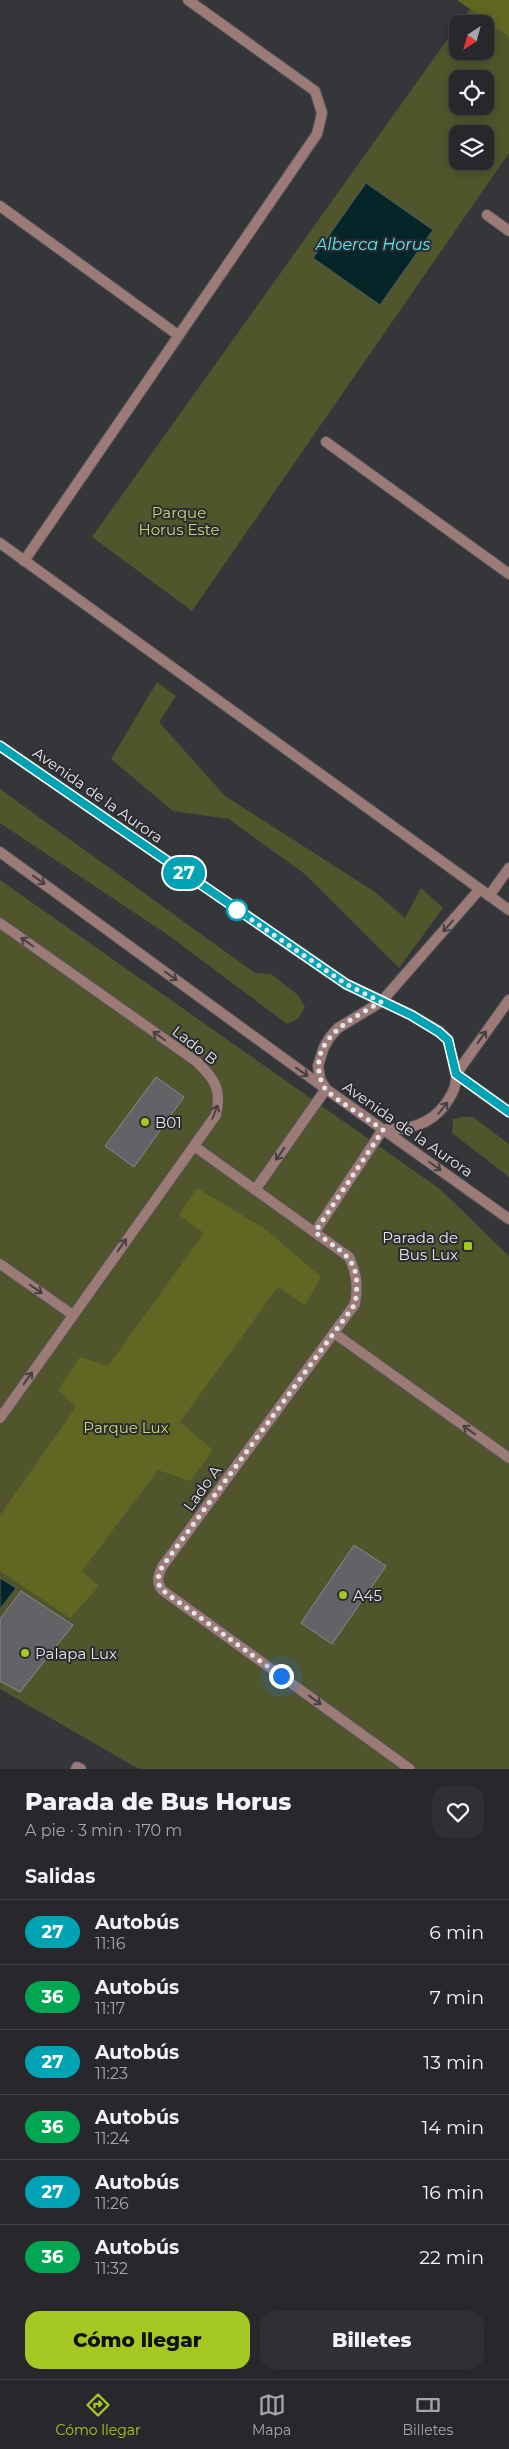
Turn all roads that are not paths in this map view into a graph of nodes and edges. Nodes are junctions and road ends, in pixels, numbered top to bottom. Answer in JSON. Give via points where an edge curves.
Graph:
{"nodes":[{"id":1,"x":188,"y":0,"type":"edge"},
{"id":2,"x":0,"y":206,"type":"edge"},
{"id":3,"x":487,"y":215,"type":"dead end"},
{"id":4,"x":509,"y":231,"type":"edge"},
{"id":5,"x":178,"y":335,"type":"junction"},
{"id":6,"x":326,"y":442,"type":"dead end"},
{"id":7,"x":0,"y":543,"type":"edge"},
{"id":8,"x":24,"y":560,"type":"junction"},
{"id":9,"x":509,"y":574,"type":"edge"},
{"id":10,"x":0,"y":746,"type":"edge"},
{"id":11,"x":0,"y":852,"type":"edge"},
{"id":12,"x":509,"y":868,"type":"edge"},
{"id":13,"x":480,"y":889,"type":"junction"},
{"id":14,"x":489,"y":896,"type":"junction"},
{"id":15,"x":509,"y":910,"type":"edge"},
{"id":16,"x":0,"y":923,"type":"edge"},
{"id":17,"x":509,"y":1000,"type":"edge"},
{"id":18,"x":381,"y":1002,"type":"junction"},
{"id":19,"x":456,"y":1074,"type":"junction"},
{"id":20,"x":326,"y":1089,"type":"junction"},
{"id":21,"x":509,"y":1112,"type":"edge"},
{"id":22,"x":383,"y":1130,"type":"junction"},
{"id":23,"x":194,"y":1146,"type":"junction"},
{"id":24,"x":255,"y":1190,"type":"junction"},
{"id":25,"x":509,"y":1219,"type":"edge"},
{"id":26,"x":315,"y":1232,"type":"junction"},
{"id":27,"x":0,"y":1264,"type":"edge"},
{"id":28,"x":73,"y":1315,"type":"junction"},
{"id":29,"x":334,"y":1333,"type":"junction"},
{"id":30,"x":0,"y":1418,"type":"edge"},
{"id":31,"x":509,"y":1458,"type":"edge"},
{"id":32,"x":76,"y":1769,"type":"edge"},
{"id":33,"x":81,"y":1769,"type":"edge"},
{"id":34,"x":410,"y":1769,"type":"edge"}],
"edges":[{"from":1,"to":5,"type":"street","via":[[315,91],[322,113],[317,134]]},
{"from":2,"to":5,"type":"street"},
{"from":3,"to":4,"type":"street"},
{"from":5,"to":8,"type":"street"},
{"from":6,"to":9,"type":"street"},
{"from":7,"to":8,"type":"street"},
{"from":8,"to":13,"type":"street"},
{"from":10,"to":18,"type":"street","name":"Avenida de la Aurora","via":[[346,984]]},
{"from":11,"to":20,"type":"street","name":"Avenida de la Aurora","one_way":true},
{"from":12,"to":14,"type":"street"},
{"from":13,"to":14,"type":"street"},
{"from":13,"to":18,"type":"street","one_way":true},
{"from":14,"to":15,"type":"street"},
{"from":23,"to":16,"type":"street","name":"Lado B","one_way":true,"via":[[216,1115],[218,1096],[212,1076],[197,1062]]},
{"from":19,"to":17,"type":"street","one_way":true},
{"from":18,"to":19,"type":"street","name":"Avenida de la Aurora","via":[[411,1015],[448,1040]]},
{"from":18,"to":20,"type":"street","via":[[338,1028],[324,1047],[318,1066]]},
{"from":19,"to":21,"type":"street"},
{"from":22,"to":19,"type":"street","one_way":true,"via":[[411,1128],[436,1115],[454,1090]]},
{"from":20,"to":22,"type":"street","name":"Avenida de la Aurora"},
{"from":20,"to":24,"type":"street","one_way":true},
{"from":22,"to":25,"type":"street","name":"Avenida de la Aurora","one_way":true},
{"from":22,"to":26,"type":"street"},
{"from":23,"to":24,"type":"street"},
{"from":28,"to":23,"type":"street","name":"Lado B","one_way":true},
{"from":24,"to":26,"type":"street"},
{"from":26,"to":29,"type":"street","via":[[350,1257],[358,1285],[355,1304]]},
{"from":27,"to":28,"type":"street","one_way":true},
{"from":30,"to":28,"type":"street","name":"Lado B","one_way":true},
{"from":31,"to":29,"type":"street","one_way":true},
{"from":29,"to":34,"type":"street","name":"Lado A","one_way":true,"via":[[162,1567],[158,1584]]},
{"from":32,"to":33,"type":"street"}]}
